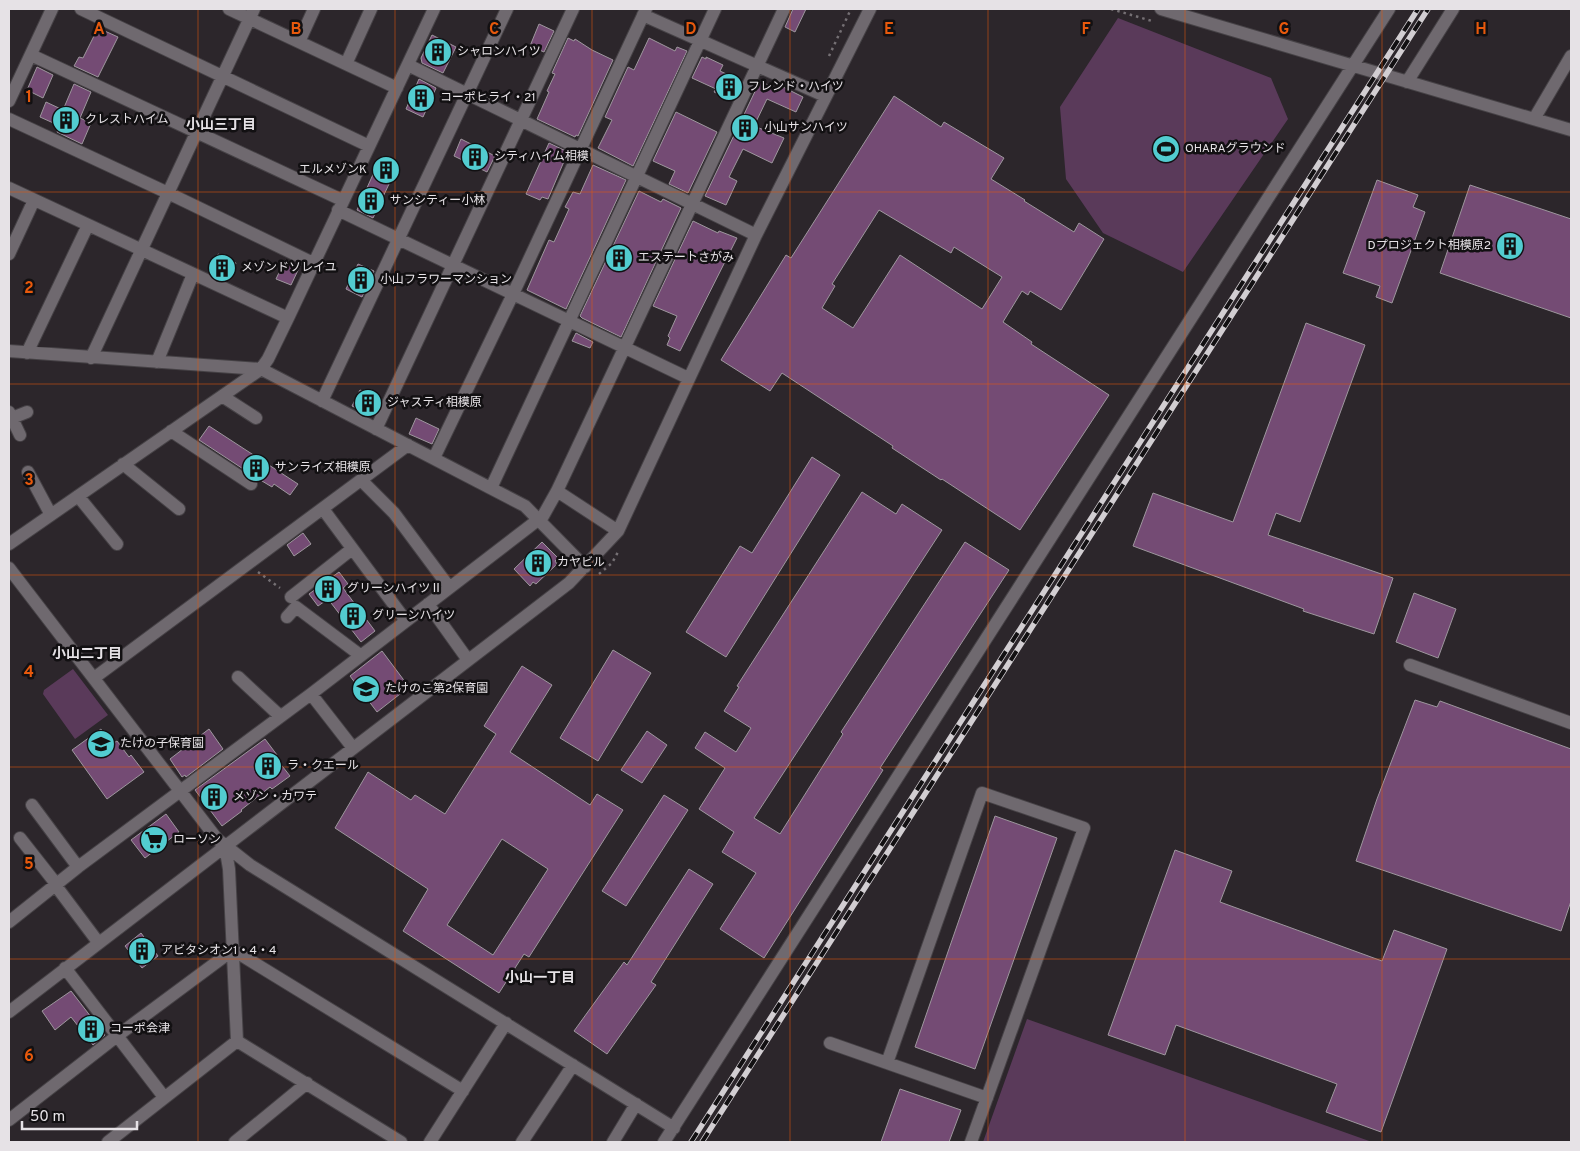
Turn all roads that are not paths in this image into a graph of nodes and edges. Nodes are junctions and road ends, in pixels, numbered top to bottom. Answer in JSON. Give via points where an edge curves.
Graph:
{"nodes":[{"id":1,"x":52,"y":9,"type":"edge"},
{"id":2,"x":81,"y":9,"type":"edge"},
{"id":3,"x":229,"y":9,"type":"edge"},
{"id":4,"x":314,"y":9,"type":"edge"},
{"id":5,"x":371,"y":9,"type":"edge"},
{"id":6,"x":434,"y":9,"type":"edge"},
{"id":7,"x":507,"y":9,"type":"edge"},
{"id":8,"x":573,"y":9,"type":"edge"},
{"id":9,"x":715,"y":9,"type":"edge"},
{"id":10,"x":784,"y":9,"type":"edge"},
{"id":11,"x":870,"y":9,"type":"edge"},
{"id":12,"x":1160,"y":9,"type":"edge"},
{"id":13,"x":1389,"y":9,"type":"edge"},
{"id":14,"x":1453,"y":9,"type":"edge"},
{"id":15,"x":644,"y":12,"type":"edge"},
{"id":16,"x":252,"y":14,"type":"edge"},
{"id":17,"x":700,"y":41,"type":"junction"},
{"id":18,"x":299,"y":42,"type":"junction"},
{"id":19,"x":31,"y":55,"type":"junction"},
{"id":20,"x":1571,"y":56,"type":"edge"},
{"id":21,"x":346,"y":64,"type":"junction"},
{"id":22,"x":408,"y":65,"type":"junction"},
{"id":23,"x":757,"y":66,"type":"junction"},
{"id":24,"x":1352,"y":66,"type":"junction"},
{"id":25,"x":223,"y":76,"type":"junction"},
{"id":26,"x":1407,"y":82,"type":"junction"},
{"id":27,"x":397,"y":88,"type":"junction"},
{"id":28,"x":467,"y":93,"type":"junction"},
{"id":29,"x":825,"y":96,"type":"junction"},
{"id":30,"x":9,"y":101,"type":"edge"},
{"id":31,"x":9,"y":119,"type":"edge"},
{"id":32,"x":1534,"y":119,"type":"junction"},
{"id":33,"x":521,"y":120,"type":"junction"},
{"id":34,"x":1571,"y":130,"type":"edge"},
{"id":35,"x":196,"y":132,"type":"junction"},
{"id":36,"x":369,"y":146,"type":"junction"},
{"id":37,"x":580,"y":149,"type":"junction"},
{"id":38,"x":637,"y":177,"type":"junction"},
{"id":39,"x":9,"y":188,"type":"edge"},
{"id":40,"x":168,"y":193,"type":"junction"},
{"id":41,"x":34,"y":200,"type":"junction"},
{"id":42,"x":691,"y":204,"type":"junction"},
{"id":43,"x":340,"y":205,"type":"junction"},
{"id":44,"x":88,"y":225,"type":"junction"},
{"id":45,"x":756,"y":235,"type":"junction"},
{"id":46,"x":398,"y":238,"type":"junction"},
{"id":47,"x":141,"y":250,"type":"junction"},
{"id":48,"x":9,"y":254,"type":"edge"},
{"id":49,"x":313,"y":263,"type":"junction"},
{"id":50,"x":453,"y":265,"type":"junction"},
{"id":51,"x":193,"y":274,"type":"junction"},
{"id":52,"x":513,"y":294,"type":"junction"},
{"id":53,"x":288,"y":318,"type":"junction"},
{"id":54,"x":569,"y":321,"type":"junction"},
{"id":55,"x":624,"y":347,"type":"junction"},
{"id":56,"x":9,"y":351,"type":"edge"},
{"id":57,"x":27,"y":353,"type":"junction"},
{"id":58,"x":90,"y":358,"type":"junction"},
{"id":59,"x":157,"y":362,"type":"junction"},
{"id":60,"x":260,"y":369,"type":"junction"},
{"id":61,"x":688,"y":378,"type":"junction"},
{"id":62,"x":222,"y":396,"type":"junction"},
{"id":63,"x":322,"y":400,"type":"junction"},
{"id":64,"x":27,"y":412,"type":"dead end"},
{"id":65,"x":10,"y":415,"type":"edge"},
{"id":66,"x":256,"y":418,"type":"dead end"},
{"id":67,"x":376,"y":429,"type":"junction"},
{"id":68,"x":171,"y":431,"type":"junction"},
{"id":69,"x":20,"y":435,"type":"dead end"},
{"id":70,"x":408,"y":445,"type":"junction"},
{"id":71,"x":434,"y":458,"type":"junction"},
{"id":72,"x":124,"y":464,"type":"junction"},
{"id":73,"x":28,"y":472,"type":"dead end"},
{"id":74,"x":361,"y":480,"type":"junction"},
{"id":75,"x":251,"y":484,"type":"dead end"},
{"id":76,"x":491,"y":488,"type":"junction"},
{"id":77,"x":557,"y":492,"type":"junction"},
{"id":78,"x":78,"y":496,"type":"junction"},
{"id":79,"x":179,"y":509,"type":"dead end"},
{"id":80,"x":322,"y":509,"type":"junction"},
{"id":81,"x":51,"y":515,"type":"junction"},
{"id":82,"x":538,"y":520,"type":"junction"},
{"id":83,"x":618,"y":531,"type":"junction"},
{"id":84,"x":9,"y":544,"type":"edge"},
{"id":85,"x":117,"y":544,"type":"dead end"},
{"id":86,"x":352,"y":549,"type":"junction"},
{"id":87,"x":585,"y":567,"type":"junction"},
{"id":88,"x":9,"y":568,"type":"edge"},
{"id":89,"x":449,"y":587,"type":"junction"},
{"id":90,"x":291,"y":597,"type":"dead end"},
{"id":91,"x":428,"y":604,"type":"junction"},
{"id":92,"x":286,"y":617,"type":"dead end"},
{"id":93,"x":406,"y":621,"type":"junction"},
{"id":94,"x":360,"y":655,"type":"junction"},
{"id":95,"x":468,"y":660,"type":"junction"},
{"id":96,"x":1410,"y":665,"type":"dead end"},
{"id":97,"x":238,"y":677,"type":"dead end"},
{"id":98,"x":94,"y":678,"type":"junction"},
{"id":99,"x":310,"y":694,"type":"junction"},
{"id":100,"x":280,"y":716,"type":"junction"},
{"id":101,"x":1571,"y":724,"type":"edge"},
{"id":102,"x":353,"y":748,"type":"junction"},
{"id":103,"x":180,"y":792,"type":"junction"},
{"id":104,"x":32,"y":805,"type":"dead end"},
{"id":105,"x":20,"y":838,"type":"dead end"},
{"id":106,"x":225,"y":846,"type":"junction"},
{"id":107,"x":78,"y":867,"type":"junction"},
{"id":108,"x":56,"y":885,"type":"junction"},
{"id":109,"x":9,"y":922,"type":"edge"},
{"id":110,"x":98,"y":942,"type":"junction"},
{"id":111,"x":233,"y":950,"type":"junction"},
{"id":112,"x":65,"y":968,"type":"junction"},
{"id":113,"x":9,"y":1012,"type":"edge"},
{"id":114,"x":506,"y":1023,"type":"junction"},
{"id":115,"x":117,"y":1036,"type":"junction"},
{"id":116,"x":237,"y":1041,"type":"junction"},
{"id":117,"x":830,"y":1043,"type":"dead end"},
{"id":118,"x":887,"y":1063,"type":"junction"},
{"id":119,"x":573,"y":1065,"type":"junction"},
{"id":120,"x":307,"y":1083,"type":"junction"},
{"id":121,"x":463,"y":1091,"type":"junction"},
{"id":122,"x":164,"y":1097,"type":"junction"},
{"id":123,"x":987,"y":1098,"type":"junction"},
{"id":124,"x":636,"y":1104,"type":"junction"},
{"id":125,"x":9,"y":1120,"type":"edge"},
{"id":126,"x":674,"y":1128,"type":"junction"},
{"id":127,"x":108,"y":1142,"type":"edge"},
{"id":128,"x":235,"y":1142,"type":"edge"},
{"id":129,"x":401,"y":1142,"type":"edge"},
{"id":130,"x":430,"y":1142,"type":"edge"},
{"id":131,"x":522,"y":1142,"type":"edge"},
{"id":132,"x":613,"y":1142,"type":"edge"},
{"id":133,"x":664,"y":1142,"type":"edge"},
{"id":134,"x":971,"y":1142,"type":"edge"}],
"edges":[{"from":1,"to":19,"type":"street"},
{"from":2,"to":25,"type":"street"},
{"from":3,"to":16,"type":"street"},
{"from":4,"to":18,"type":"street"},
{"from":5,"to":21,"type":"street"},
{"from":6,"to":22,"type":"street"},
{"from":7,"to":28,"type":"street"},
{"from":8,"to":33,"type":"street"},
{"from":9,"to":17,"type":"street"},
{"from":10,"to":23,"type":"street"},
{"from":11,"to":29,"type":"street"},
{"from":12,"to":24,"type":"street"},
{"from":13,"to":24,"type":"street"},
{"from":14,"to":26,"type":"street"},
{"from":15,"to":17,"type":"street"},
{"from":15,"to":37,"type":"street"},
{"from":16,"to":18,"type":"street"},
{"from":16,"to":25,"type":"street"},
{"from":17,"to":23,"type":"street"},
{"from":17,"to":38,"type":"street"},
{"from":18,"to":21,"type":"street"},
{"from":19,"to":30,"type":"street"},
{"from":19,"to":35,"type":"street"},
{"from":20,"to":32,"type":"street"},
{"from":21,"to":27,"type":"street"},
{"from":22,"to":27,"type":"street"},
{"from":22,"to":28,"type":"street"},
{"from":23,"to":29,"type":"street"},
{"from":23,"to":42,"type":"street"},
{"from":24,"to":26,"type":"street"},
{"from":24,"to":126,"type":"street"},
{"from":25,"to":35,"type":"street"},
{"from":25,"to":36,"type":"street"},
{"from":26,"to":32,"type":"street"},
{"from":27,"to":36,"type":"street"},
{"from":28,"to":33,"type":"street"},
{"from":28,"to":46,"type":"street"},
{"from":29,"to":45,"type":"street"},
{"from":31,"to":40,"type":"street"},
{"from":32,"to":34,"type":"street"},
{"from":33,"to":37,"type":"street"},
{"from":33,"to":50,"type":"street"},
{"from":35,"to":40,"type":"street"},
{"from":35,"to":43,"type":"street"},
{"from":36,"to":43,"type":"street"},
{"from":37,"to":38,"type":"street"},
{"from":37,"to":52,"type":"street"},
{"from":38,"to":42,"type":"street"},
{"from":38,"to":54,"type":"street"},
{"from":39,"to":41,"type":"street"},
{"from":40,"to":47,"type":"street"},
{"from":40,"to":49,"type":"street"},
{"from":41,"to":44,"type":"street"},
{"from":41,"to":48,"type":"street"},
{"from":42,"to":45,"type":"street"},
{"from":42,"to":55,"type":"street"},
{"from":43,"to":46,"type":"street"},
{"from":43,"to":49,"type":"street"},
{"from":44,"to":47,"type":"street"},
{"from":44,"to":57,"type":"street"},
{"from":45,"to":61,"type":"street"},
{"from":46,"to":50,"type":"street"},
{"from":46,"to":63,"type":"street"},
{"from":47,"to":51,"type":"street"},
{"from":47,"to":58,"type":"street"},
{"from":49,"to":53,"type":"street"},
{"from":50,"to":52,"type":"street"},
{"from":50,"to":67,"type":"street"},
{"from":51,"to":53,"type":"street"},
{"from":51,"to":59,"type":"street"},
{"from":52,"to":54,"type":"street"},
{"from":52,"to":71,"type":"street"},
{"from":53,"to":60,"type":"street"},
{"from":54,"to":55,"type":"street"},
{"from":54,"to":76,"type":"street"},
{"from":55,"to":61,"type":"street"},
{"from":55,"to":77,"type":"street"},
{"from":56,"to":57,"type":"street"},
{"from":57,"to":58,"type":"street"},
{"from":58,"to":59,"type":"street"},
{"from":59,"to":60,"type":"street"},
{"from":60,"to":62,"type":"street"},
{"from":60,"to":63,"type":"street"},
{"from":61,"to":83,"type":"street"},
{"from":62,"to":66,"type":"street"},
{"from":62,"to":68,"type":"street"},
{"from":63,"to":67,"type":"street"},
{"from":64,"to":65,"type":"street"},
{"from":65,"to":69,"type":"street"},
{"from":67,"to":70,"type":"street"},
{"from":68,"to":72,"type":"street"},
{"from":68,"to":75,"type":"street"},
{"from":70,"to":71,"type":"street"},
{"from":70,"to":74,"type":"street"},
{"from":71,"to":76,"type":"street"},
{"from":72,"to":78,"type":"street"},
{"from":72,"to":79,"type":"street"},
{"from":73,"to":81,"type":"street"},
{"from":74,"to":80,"type":"street"},
{"from":74,"to":89,"type":"street","via":[[394,513]]},
{"from":76,"to":82,"type":"street","via":[[525,506]]},
{"from":77,"to":82,"type":"street"},
{"from":77,"to":83,"type":"street"},
{"from":78,"to":81,"type":"street"},
{"from":78,"to":85,"type":"street"},
{"from":80,"to":86,"type":"street"},
{"from":80,"to":98,"type":"street"},
{"from":81,"to":84,"type":"street"},
{"from":82,"to":87,"type":"street"},
{"from":82,"to":89,"type":"street"},
{"from":83,"to":87,"type":"street"},
{"from":86,"to":90,"type":"street"},
{"from":86,"to":93,"type":"street"},
{"from":87,"to":95,"type":"street","via":[[569,583]]},
{"from":88,"to":98,"type":"street"},
{"from":89,"to":91,"type":"street"},
{"from":91,"to":93,"type":"street"},
{"from":91,"to":95,"type":"street"},
{"from":92,"to":94,"type":"street","via":[[296,607]]},
{"from":93,"to":94,"type":"street"},
{"from":94,"to":99,"type":"street"},
{"from":95,"to":102,"type":"street"},
{"from":96,"to":101,"type":"street"},
{"from":97,"to":100,"type":"street"},
{"from":98,"to":103,"type":"street"},
{"from":99,"to":100,"type":"street"},
{"from":99,"to":102,"type":"street"},
{"from":100,"to":103,"type":"street"},
{"from":102,"to":106,"type":"street"},
{"from":103,"to":106,"type":"street"},
{"from":103,"to":107,"type":"street"},
{"from":104,"to":107,"type":"street"},
{"from":105,"to":108,"type":"street"},
{"from":106,"to":110,"type":"street"},
{"from":106,"to":111,"type":"street"},
{"from":106,"to":114,"type":"street","via":[[250,865]]},
{"from":107,"to":108,"type":"street"},
{"from":108,"to":109,"type":"street"},
{"from":108,"to":110,"type":"street"},
{"from":110,"to":112,"type":"street"},
{"from":111,"to":115,"type":"street"},
{"from":111,"to":116,"type":"street"},
{"from":111,"to":121,"type":"street"},
{"from":112,"to":113,"type":"street"},
{"from":112,"to":115,"type":"street"},
{"from":114,"to":119,"type":"street"},
{"from":114,"to":121,"type":"street"},
{"from":115,"to":122,"type":"street"},
{"from":115,"to":125,"type":"street"},
{"from":116,"to":120,"type":"street"},
{"from":116,"to":122,"type":"street"},
{"from":117,"to":118,"type":"street"},
{"from":118,"to":123,"type":"street"},
{"from":118,"to":123,"type":"street","via":[[982,793],[1084,828]]},
{"from":119,"to":124,"type":"street"},
{"from":119,"to":131,"type":"street"},
{"from":120,"to":128,"type":"street"},
{"from":120,"to":129,"type":"street"},
{"from":121,"to":130,"type":"street"},
{"from":122,"to":127,"type":"street"},
{"from":123,"to":134,"type":"street"},
{"from":124,"to":126,"type":"street"},
{"from":124,"to":132,"type":"street"},
{"from":126,"to":133,"type":"street"}]}
